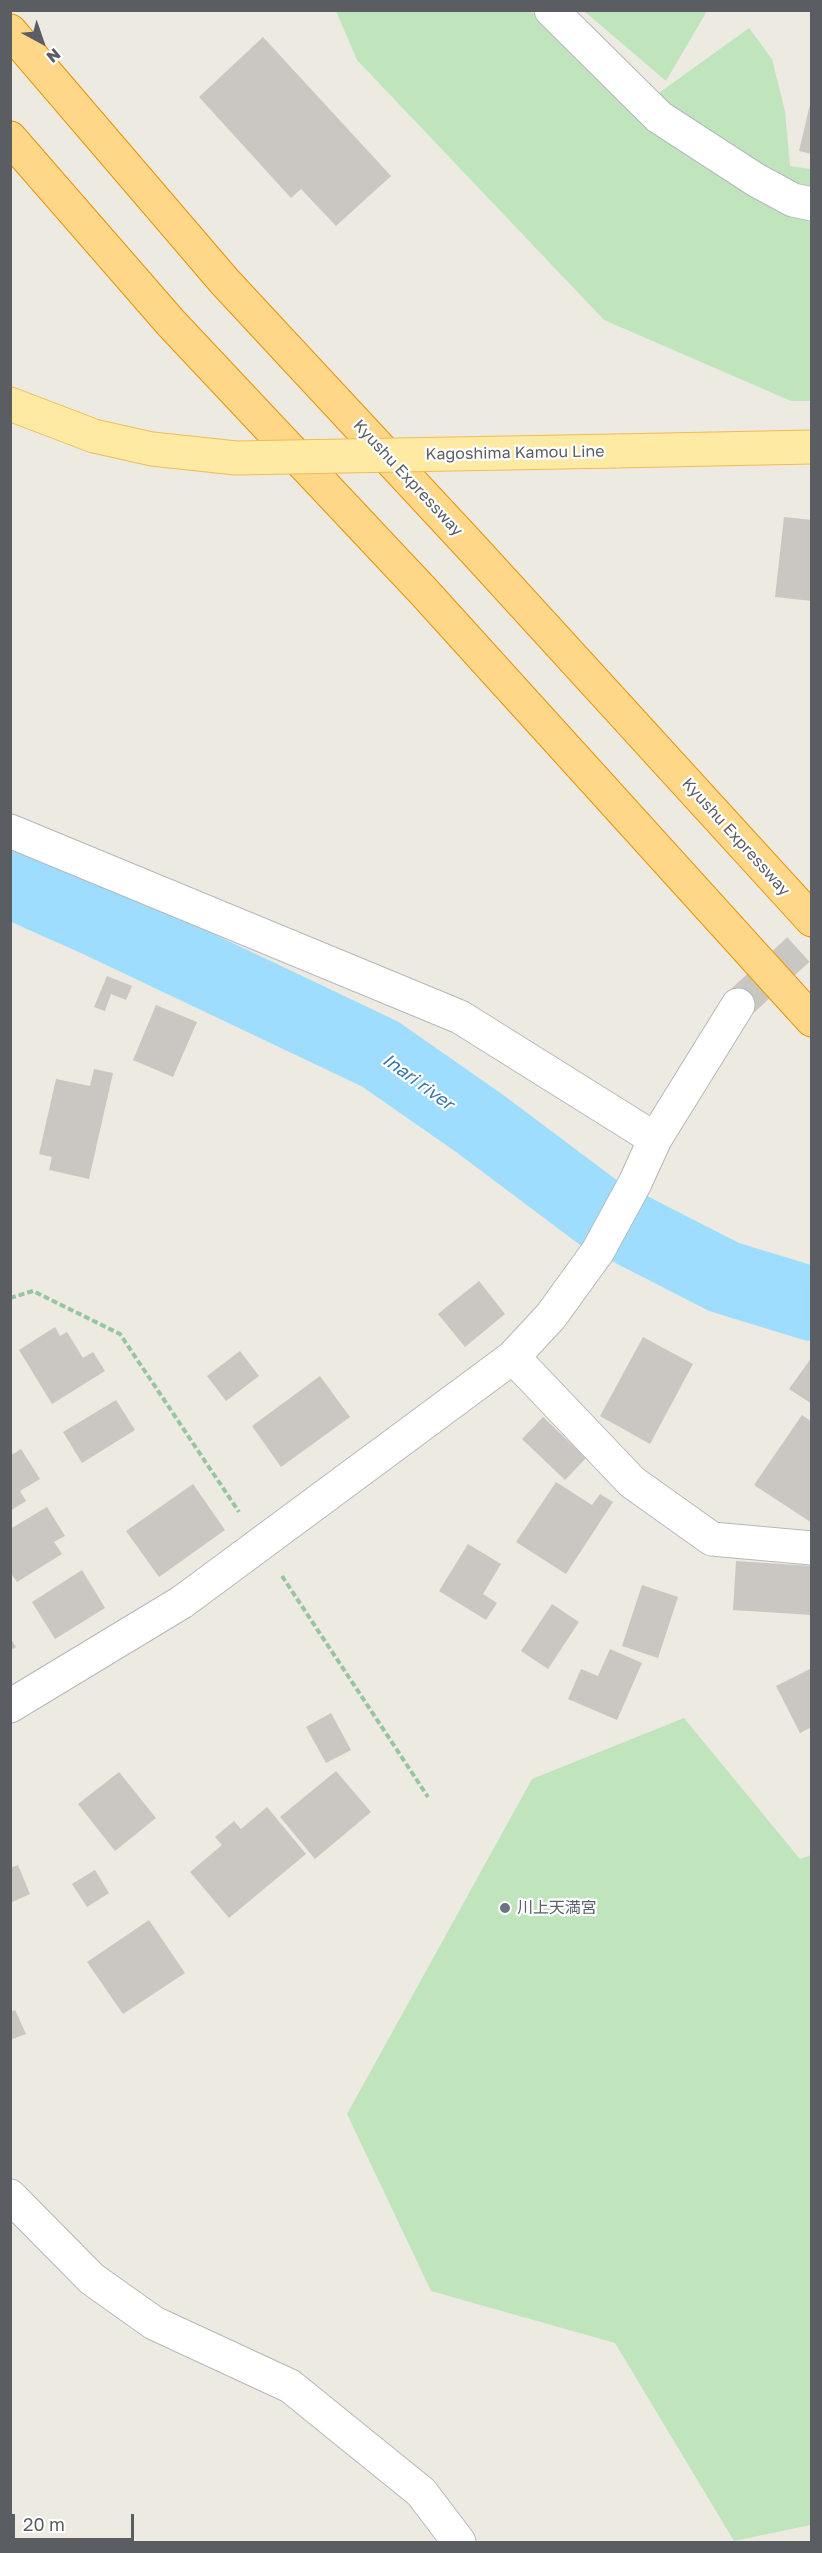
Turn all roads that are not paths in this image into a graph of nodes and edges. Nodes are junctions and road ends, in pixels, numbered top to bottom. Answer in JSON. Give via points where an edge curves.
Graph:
{"nodes":[{"id":1,"x":550,"y":10,"type":"edge"},
{"id":2,"x":10,"y":31,"type":"edge"},
{"id":3,"x":10,"y":138,"type":"edge"},
{"id":4,"x":812,"y":204,"type":"edge"},
{"id":5,"x":10,"y":404,"type":"edge"},
{"id":6,"x":812,"y":447,"type":"edge"},
{"id":7,"x":10,"y":831,"type":"edge"},
{"id":8,"x":812,"y":920,"type":"edge"},
{"id":9,"x":738,"y":1005,"type":"tunnel mouth"},
{"id":10,"x":812,"y":1020,"type":"edge"},
{"id":11,"x":655,"y":1140,"type":"junction"},
{"id":12,"x":513,"y":1357,"type":"junction"},
{"id":13,"x":812,"y":1548,"type":"edge"},
{"id":14,"x":10,"y":1707,"type":"edge"},
{"id":15,"x":10,"y":2196,"type":"edge"},
{"id":16,"x":459,"y":2542,"type":"edge"}],
"edges":[{"from":1,"to":4,"type":"street","via":[[659,117],[756,180],[794,200]]},
{"from":2,"to":8,"type":"highway","name":"Kyushu Expressway","via":[[225,282]]},
{"from":3,"to":10,"type":"highway","via":[[171,323],[424,592]]},
{"from":5,"to":6,"type":"main road","name":"Kagoshima Kamou Line","bridge":true,"via":[[94,436],[153,450],[236,458]]},
{"from":7,"to":11,"type":"street","via":[[460,1017]]},
{"from":9,"to":11,"type":"street"},
{"from":11,"to":12,"type":"street","via":[[598,1251],[551,1316]]},
{"from":12,"to":13,"type":"street","via":[[632,1482],[712,1539]]},
{"from":12,"to":14,"type":"street","via":[[182,1602]]},
{"from":15,"to":16,"type":"street","via":[[92,2279],[154,2323],[290,2386],[421,2492]]}]}
